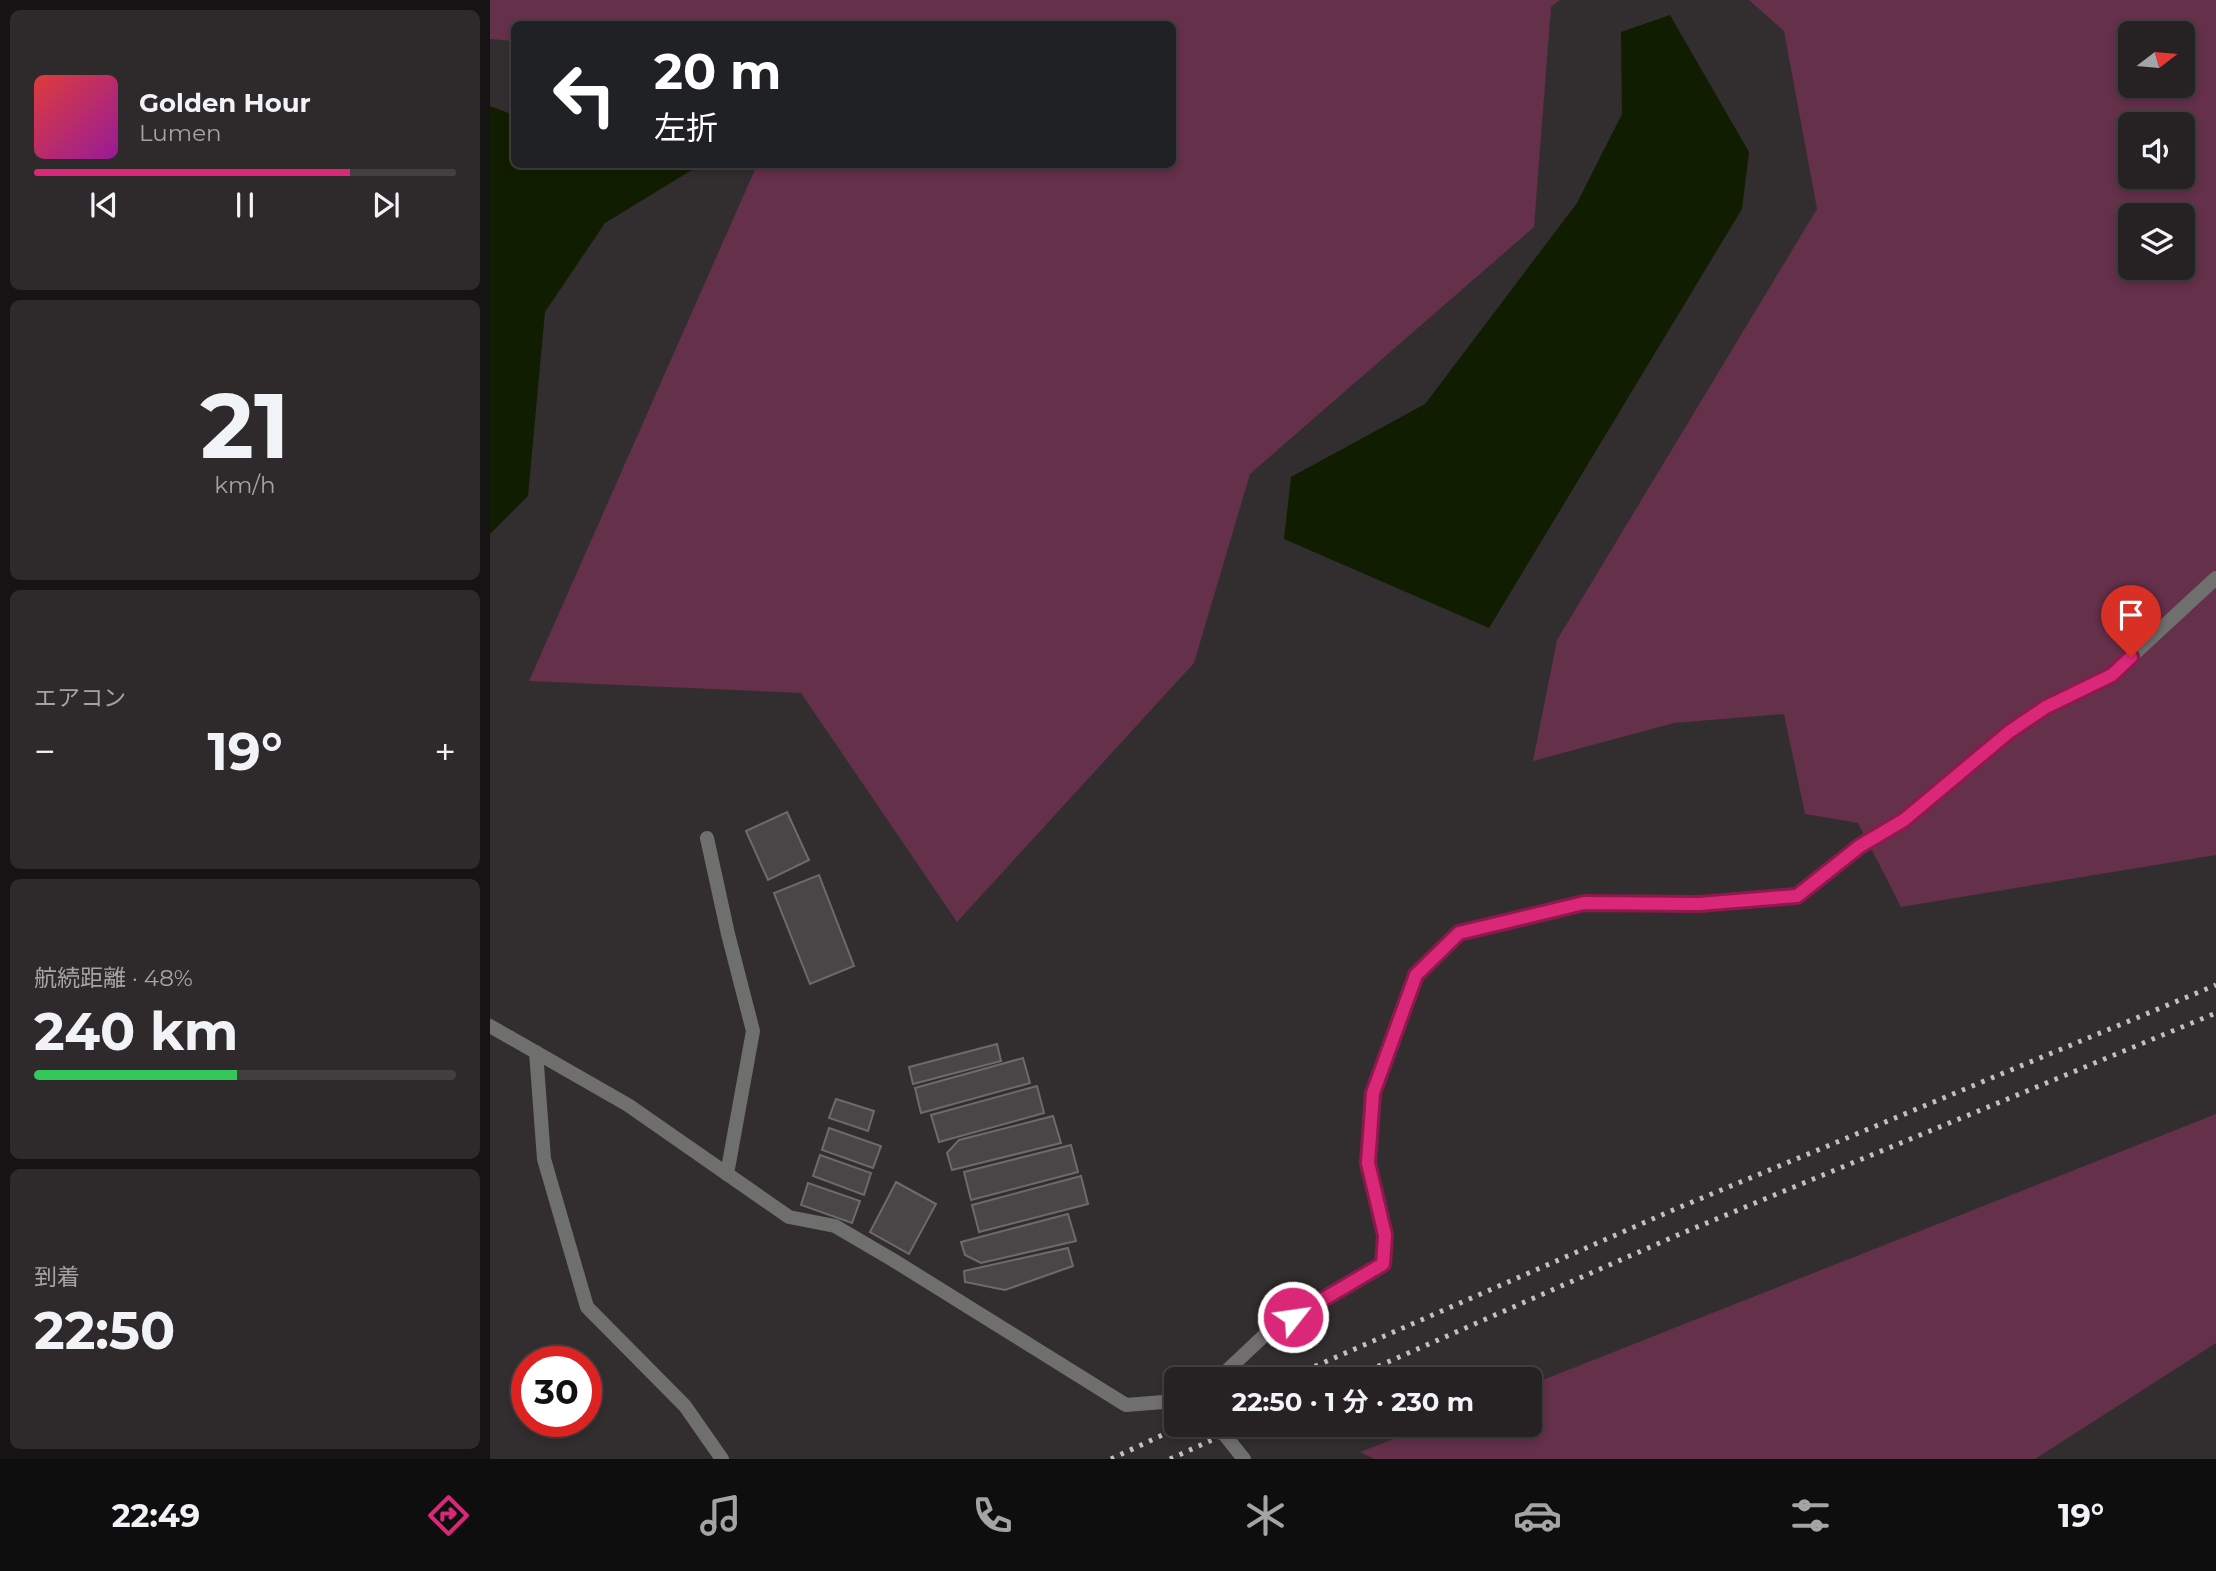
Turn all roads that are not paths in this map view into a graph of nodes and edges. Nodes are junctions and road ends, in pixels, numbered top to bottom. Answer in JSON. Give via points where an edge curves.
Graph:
{"nodes":[{"id":1,"x":2216,"y":578,"type":"edge"},
{"id":2,"x":707,"y":838,"type":"dead end"},
{"id":3,"x":490,"y":1026,"type":"edge"},
{"id":4,"x":536,"y":1052,"type":"junction"},
{"id":5,"x":727,"y":1174,"type":"junction"},
{"id":6,"x":1230,"y":1367,"type":"edge"},
{"id":7,"x":1164,"y":1402,"type":"edge"},
{"id":8,"x":1226,"y":1437,"type":"edge"},
{"id":9,"x":722,"y":1459,"type":"edge"},
{"id":10,"x":1244,"y":1459,"type":"edge"}],
"edges":[{"from":1,"to":6,"type":"street","via":[[2112,675],[2046,707],[2009,732],[1904,820],[1860,846],[1797,896],[1699,904],[1584,903],[1459,933],[1416,975],[1373,1093],[1368,1163],[1385,1235],[1383,1264],[1270,1330]]},
{"from":2,"to":5,"type":"street","via":[[753,1031]]},
{"from":3,"to":4,"type":"street"},
{"from":4,"to":5,"type":"street","via":[[628,1105]]},
{"from":4,"to":9,"type":"street","via":[[544,1159],[587,1307],[685,1406]]},
{"from":5,"to":7,"type":"street","via":[[789,1217],[835,1226],[870,1246],[1126,1405]]},
{"from":8,"to":10,"type":"street"}]}
